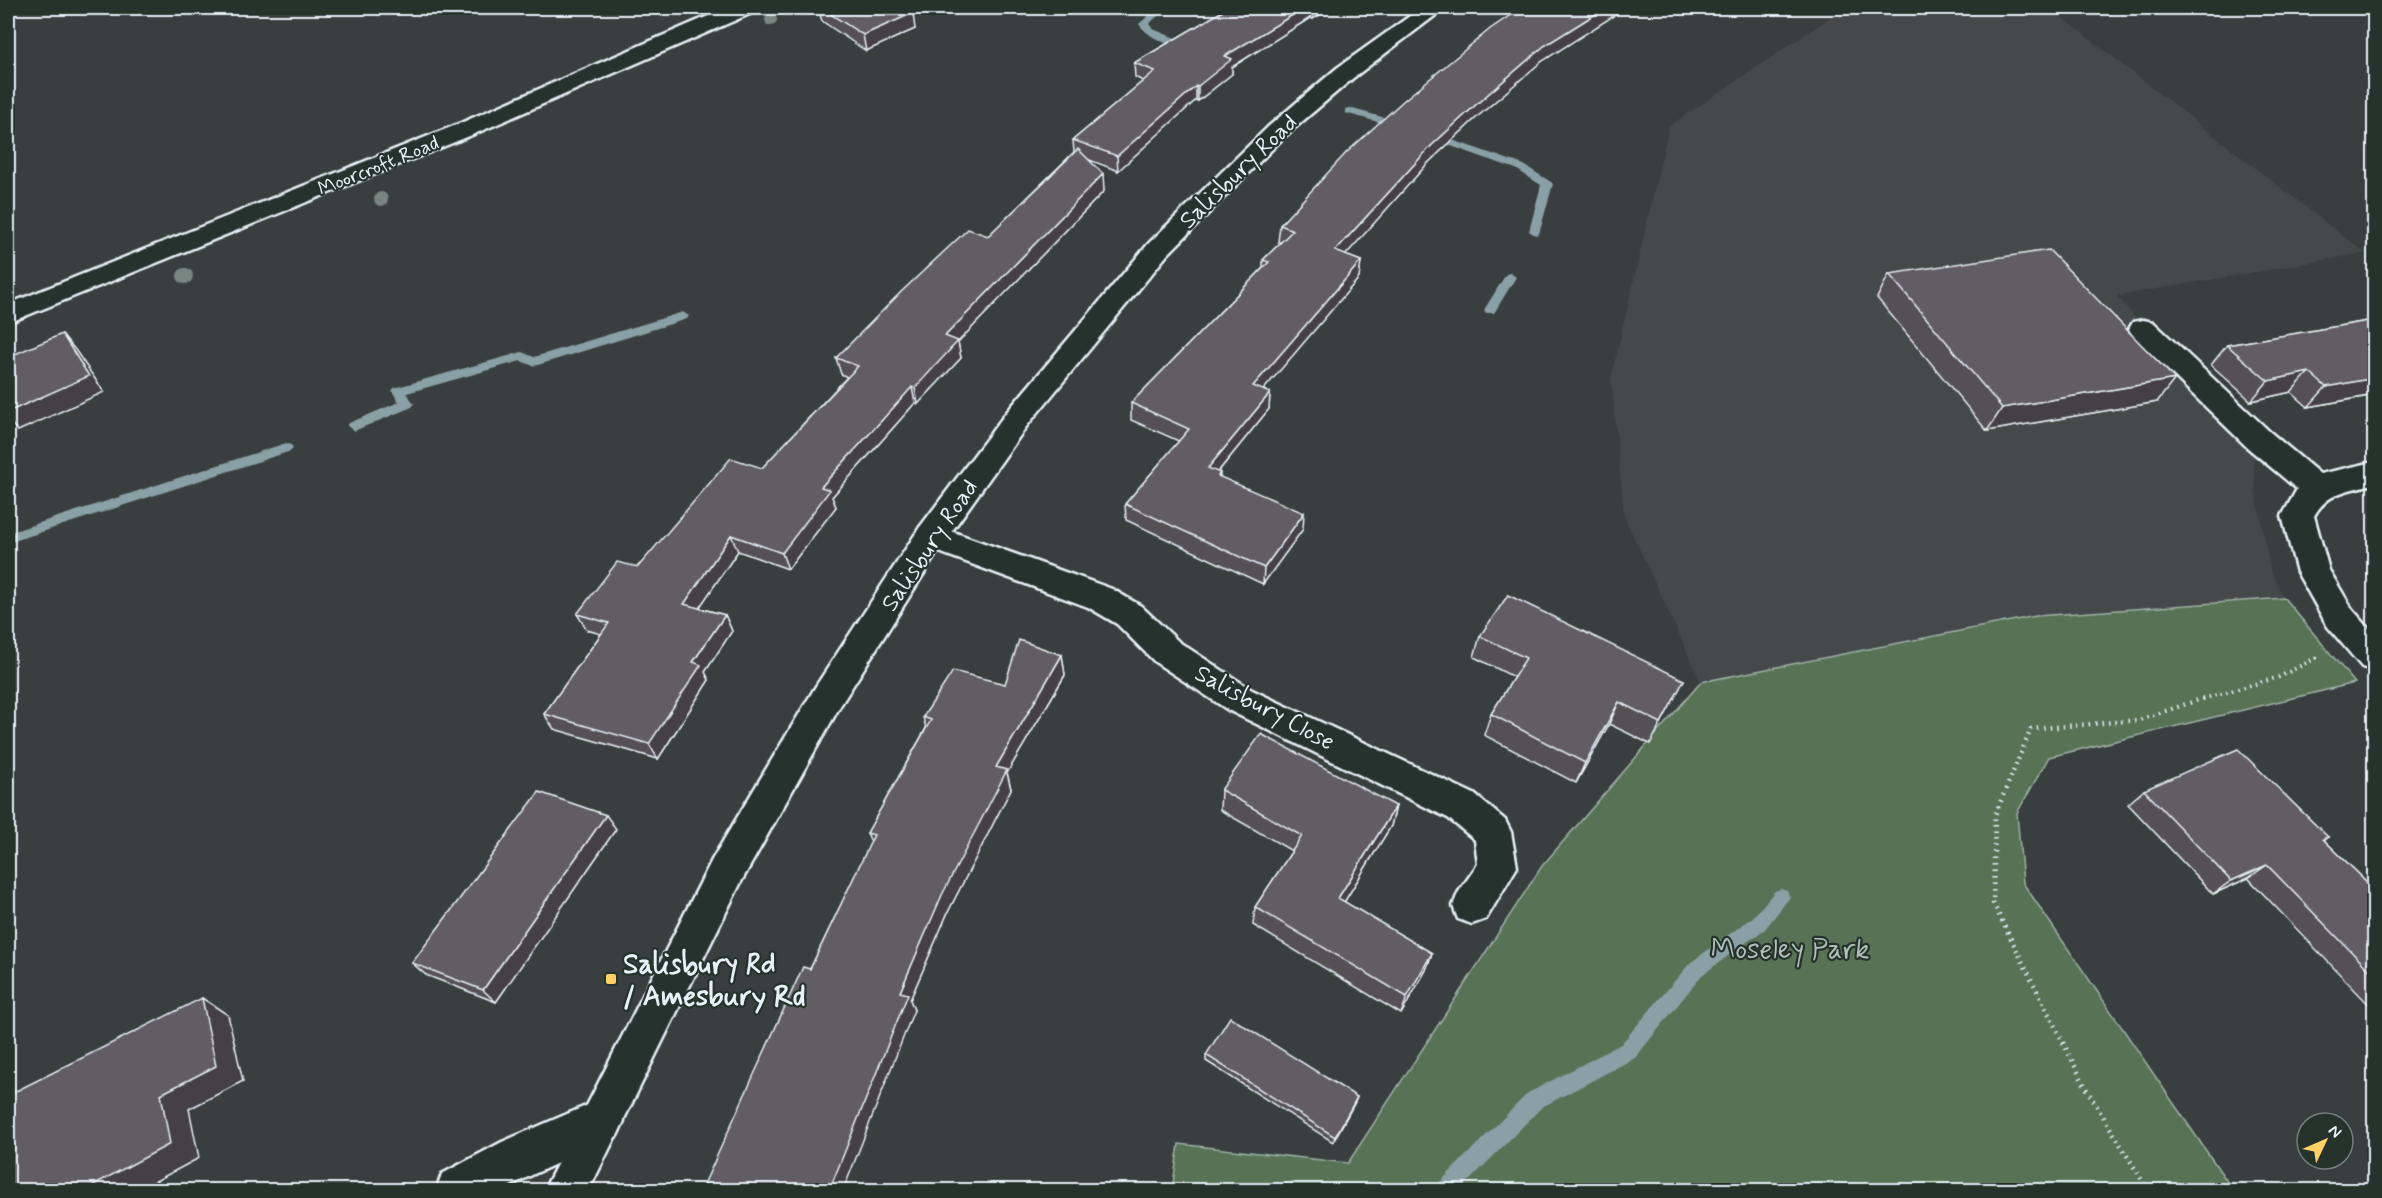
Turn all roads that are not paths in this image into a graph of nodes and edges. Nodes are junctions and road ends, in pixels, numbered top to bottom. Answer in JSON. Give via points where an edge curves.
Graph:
{"nodes":[{"id":1,"x":744,"y":8,"type":"edge"},
{"id":2,"x":1434,"y":8,"type":"edge"},
{"id":3,"x":8,"y":314,"type":"edge"},
{"id":4,"x":2143,"y":329,"type":"dead end"},
{"id":5,"x":2374,"y":473,"type":"edge"},
{"id":6,"x":2319,"y":490,"type":"junction"},
{"id":7,"x":931,"y":536,"type":"junction"},
{"id":8,"x":2374,"y":657,"type":"edge"},
{"id":9,"x":1472,"y":906,"type":"dead end"},
{"id":10,"x":602,"y":1121,"type":"junction"},
{"id":11,"x":458,"y":1191,"type":"edge"},
{"id":12,"x":566,"y":1191,"type":"edge"}],
"edges":[{"from":1,"to":3,"type":"street","name":"Moorcroft Road","via":[[464,130]]},
{"from":2,"to":7,"type":"street","name":"Salisbury Road","via":[[1346,73],[1276,132],[1158,249],[1016,420]]},
{"from":4,"to":6,"type":"street","via":[[2259,440]]},
{"from":5,"to":6,"type":"street","via":[[2330,482]]},
{"from":6,"to":8,"type":"street","via":[[2309,496],[2298,516],[2313,572],[2340,618]]},
{"from":7,"to":9,"type":"street","name":"Salisbury Close","via":[[1100,598],[1128,615],[1167,652],[1240,700],[1461,807],[1492,832],[1498,867]]},
{"from":7,"to":10,"type":"street","name":"Salisbury Road","via":[[828,696],[727,870]]},
{"from":10,"to":11,"type":"street","via":[[518,1158]]},
{"from":10,"to":12,"type":"street","name":"Salisbury Road"}]}
